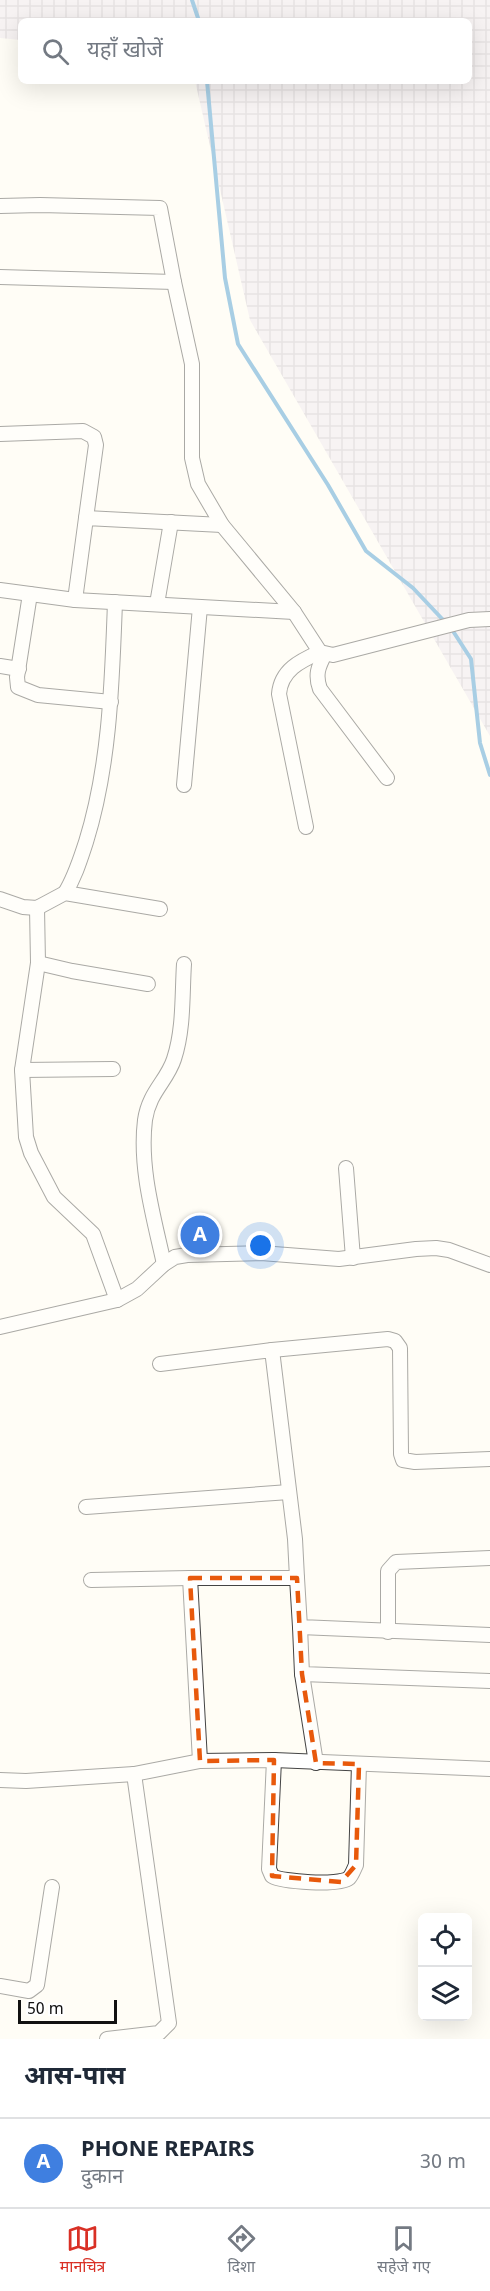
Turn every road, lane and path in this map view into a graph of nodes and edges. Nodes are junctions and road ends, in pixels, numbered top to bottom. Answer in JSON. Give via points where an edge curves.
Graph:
{"nodes":[{"id":1,"x":0,"y":206,"type":"edge"},
{"id":2,"x":0,"y":277,"type":"edge"},
{"id":3,"x":174,"y":282,"type":"junction"},
{"id":4,"x":0,"y":434,"type":"edge"},
{"id":5,"x":86,"y":518,"type":"junction"},
{"id":6,"x":171,"y":522,"type":"junction"},
{"id":7,"x":222,"y":525,"type":"junction"},
{"id":8,"x":0,"y":591,"type":"edge"},
{"id":9,"x":30,"y":594,"type":"junction"},
{"id":10,"x":75,"y":600,"type":"junction"},
{"id":11,"x":115,"y":602,"type":"junction"},
{"id":12,"x":157,"y":604,"type":"junction"},
{"id":13,"x":200,"y":607,"type":"junction"},
{"id":14,"x":294,"y":612,"type":"junction"},
{"id":15,"x":490,"y":619,"type":"edge"},
{"id":16,"x":323,"y":653,"type":"junction"},
{"id":17,"x":0,"y":666,"type":"edge"},
{"id":18,"x":19,"y":669,"type":"junction"},
{"id":19,"x":111,"y":702,"type":"junction"},
{"id":20,"x":387,"y":778,"type":"dead end"},
{"id":21,"x":184,"y":785,"type":"dead end"},
{"id":22,"x":306,"y":826,"type":"dead end"},
{"id":23,"x":65,"y":893,"type":"junction"},
{"id":24,"x":0,"y":899,"type":"edge"},
{"id":25,"x":37,"y":908,"type":"junction"},
{"id":26,"x":160,"y":909,"type":"dead end"},
{"id":27,"x":38,"y":963,"type":"junction"},
{"id":28,"x":184,"y":964,"type":"dead end"},
{"id":29,"x":148,"y":984,"type":"dead end"},
{"id":30,"x":113,"y":1069,"type":"dead end"},
{"id":31,"x":22,"y":1070,"type":"junction"},
{"id":32,"x":346,"y":1168,"type":"dead end"},
{"id":33,"x":353,"y":1257,"type":"junction"},
{"id":34,"x":164,"y":1264,"type":"junction"},
{"id":35,"x":490,"y":1265,"type":"edge"},
{"id":36,"x":117,"y":1300,"type":"junction"},
{"id":37,"x":0,"y":1327,"type":"edge"},
{"id":38,"x":272,"y":1350,"type":"junction"},
{"id":39,"x":160,"y":1364,"type":"dead end"},
{"id":40,"x":490,"y":1459,"type":"edge"},
{"id":41,"x":289,"y":1492,"type":"junction"},
{"id":42,"x":86,"y":1507,"type":"dead end"},
{"id":43,"x":490,"y":1558,"type":"edge"},
{"id":44,"x":190,"y":1578,"type":"junction"},
{"id":45,"x":297,"y":1578,"type":"junction"},
{"id":46,"x":92,"y":1580,"type":"dead end"},
{"id":47,"x":300,"y":1627,"type":"junction"},
{"id":48,"x":388,"y":1632,"type":"junction"},
{"id":49,"x":490,"y":1635,"type":"edge"},
{"id":50,"x":302,"y":1674,"type":"junction"},
{"id":51,"x":490,"y":1682,"type":"edge"},
{"id":52,"x":274,"y":1760,"type":"junction"},
{"id":53,"x":200,"y":1761,"type":"junction"},
{"id":54,"x":316,"y":1763,"type":"junction"},
{"id":55,"x":359,"y":1764,"type":"junction"},
{"id":56,"x":490,"y":1769,"type":"edge"},
{"id":57,"x":134,"y":1774,"type":"junction"},
{"id":58,"x":0,"y":1780,"type":"edge"},
{"id":59,"x":52,"y":1887,"type":"dead end"},
{"id":60,"x":0,"y":1986,"type":"edge"},
{"id":61,"x":106,"y":2039,"type":"edge"}],
"edges":[{"from":1,"to":3,"type":"street","via":[[160,208]]},
{"from":2,"to":3,"type":"street"},
{"from":3,"to":7,"type":"street","via":[[192,364],[194,472]]},
{"from":4,"to":5,"type":"street","via":[[83,431],[94,438]]},
{"from":5,"to":6,"type":"street"},
{"from":5,"to":10,"type":"street"},
{"from":6,"to":7,"type":"street"},
{"from":6,"to":12,"type":"street"},
{"from":7,"to":14,"type":"street"},
{"from":8,"to":9,"type":"street"},
{"from":9,"to":10,"type":"street"},
{"from":9,"to":18,"type":"street"},
{"from":10,"to":11,"type":"street"},
{"from":11,"to":12,"type":"street"},
{"from":11,"to":19,"type":"street"},
{"from":12,"to":13,"type":"street"},
{"from":13,"to":14,"type":"street"},
{"from":13,"to":21,"type":"street"},
{"from":14,"to":16,"type":"street"},
{"from":15,"to":16,"type":"street","via":[[456,623],[333,655]]},
{"from":16,"to":20,"type":"street","via":[[316,679],[321,689]]},
{"from":16,"to":22,"type":"street","via":[[290,668],[279,685]]},
{"from":17,"to":18,"type":"street"},
{"from":18,"to":19,"type":"street","via":[[17,683],[25,691],[56,698]]},
{"from":19,"to":23,"type":"street","via":[[95,814],[74,879]]},
{"from":23,"to":25,"type":"street"},
{"from":23,"to":26,"type":"street"},
{"from":24,"to":25,"type":"street"},
{"from":25,"to":27,"type":"street"},
{"from":27,"to":29,"type":"street"},
{"from":27,"to":31,"type":"street"},
{"from":28,"to":34,"type":"street","via":[[179,1041],[174,1061],[153,1094],[145,1129],[147,1185]]},
{"from":30,"to":31,"type":"street"},
{"from":31,"to":36,"type":"street","via":[[26,1137],[32,1154],[54,1197],[93,1234]]},
{"from":32,"to":33,"type":"street"},
{"from":33,"to":34,"type":"street","via":[[187,1255]]},
{"from":33,"to":35,"type":"street","via":[[436,1248]]},
{"from":34,"to":36,"type":"street","via":[[137,1289]]},
{"from":36,"to":37,"type":"street"},
{"from":38,"to":39,"type":"street"},
{"from":38,"to":40,"type":"street","via":[[395,1341],[400,1348],[403,1460]]},
{"from":38,"to":41,"type":"street"},
{"from":41,"to":42,"type":"street"},
{"from":41,"to":45,"type":"street"},
{"from":43,"to":48,"type":"street","via":[[396,1562],[388,1571]]},
{"from":44,"to":45,"type":"street"},
{"from":44,"to":46,"type":"street"},
{"from":44,"to":53,"type":"street"},
{"from":45,"to":47,"type":"street"},
{"from":47,"to":48,"type":"street"},
{"from":47,"to":50,"type":"street"},
{"from":48,"to":49,"type":"street"},
{"from":50,"to":51,"type":"street"},
{"from":50,"to":54,"type":"street"},
{"from":52,"to":53,"type":"street"},
{"from":52,"to":54,"type":"street"},
{"from":52,"to":55,"type":"street","via":[[269,1869],[278,1880],[340,1882],[349,1878],[356,1865]]},
{"from":53,"to":57,"type":"street"},
{"from":54,"to":55,"type":"street"},
{"from":55,"to":56,"type":"street"},
{"from":57,"to":58,"type":"street"},
{"from":57,"to":61,"type":"street","via":[[169,2023],[159,2033]]},
{"from":59,"to":60,"type":"street","via":[[37,1985],[29,1991]]}]}
